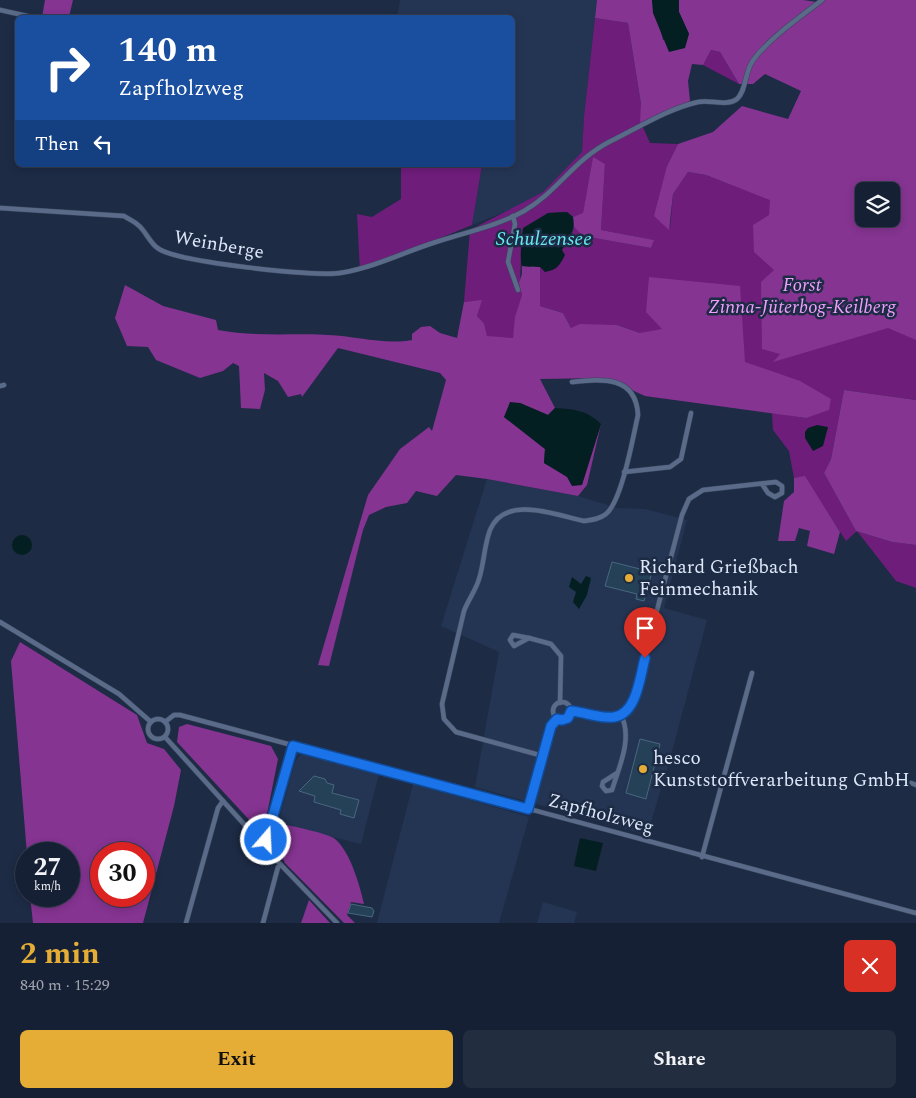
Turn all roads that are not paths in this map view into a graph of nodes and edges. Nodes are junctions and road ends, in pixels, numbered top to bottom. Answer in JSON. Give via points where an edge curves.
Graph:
{"nodes":[{"id":1,"x":822,"y":0,"type":"edge"},
{"id":2,"x":0,"y":10,"type":"edge"},
{"id":3,"x":22,"y":15,"type":"edge"},
{"id":4,"x":0,"y":208,"type":"edge"},
{"id":5,"x":513,"y":216,"type":"junction"},
{"id":6,"x":518,"y":290,"type":"dead end"},
{"id":7,"x":572,"y":382,"type":"dead end"},
{"id":8,"x":691,"y":413,"type":"dead end"},
{"id":9,"x":624,"y":472,"type":"junction"},
{"id":10,"x":762,"y":484,"type":"junction"},
{"id":11,"x":0,"y":622,"type":"edge"},
{"id":12,"x":529,"y":638,"type":"dead end"},
{"id":13,"x":752,"y":673,"type":"dead end"},
{"id":14,"x":560,"y":703,"type":"junction"},
{"id":15,"x":571,"y":711,"type":"junction"},
{"id":16,"x":621,"y":715,"type":"junction"},
{"id":17,"x":557,"y":719,"type":"junction"},
{"id":18,"x":151,"y":722,"type":"junction"},
{"id":19,"x":164,"y":722,"type":"junction"},
{"id":20,"x":165,"y":737,"type":"junction"},
{"id":21,"x":293,"y":746,"type":"junction"},
{"id":22,"x":543,"y":756,"type":"junction"},
{"id":23,"x":617,"y":773,"type":"junction"},
{"id":24,"x":223,"y":801,"type":"junction"},
{"id":25,"x":528,"y":809,"type":"junction"},
{"id":26,"x":262,"y":844,"type":"junction"},
{"id":27,"x":702,"y":856,"type":"junction"},
{"id":28,"x":280,"y":865,"type":"junction"},
{"id":29,"x":916,"y":913,"type":"edge"},
{"id":30,"x":186,"y":923,"type":"edge"},
{"id":31,"x":262,"y":923,"type":"edge"},
{"id":32,"x":337,"y":923,"type":"edge"}],
"edges":[{"from":1,"to":5,"type":"street","name":"Weinberge","via":[[754,59],[736,100],[688,104],[624,135],[581,160],[546,197]]},
{"from":2,"to":3,"type":"street"},
{"from":4,"to":5,"type":"street","name":"Weinberge","via":[[124,216],[138,225],[158,249],[180,256],[241,267],[337,274],[360,270]]},
{"from":5,"to":6,"type":"street","via":[[516,224],[508,262]]},
{"from":7,"to":9,"type":"street","via":[[603,379],[631,391],[638,405],[638,415]]},
{"from":8,"to":9,"type":"street","via":[[677,464]]},
{"from":9,"to":22,"type":"street","via":[[616,502],[606,515],[595,520],[520,508],[497,518],[490,531],[479,582],[464,611],[442,704],[444,719],[460,734]]},
{"from":10,"to":10,"type":"street","via":[[776,482],[782,486],[782,493],[775,496],[768,493]]},
{"from":10,"to":16,"type":"street","via":[[703,490],[689,499],[634,698]]},
{"from":11,"to":18,"type":"street","via":[[112,690]]},
{"from":12,"to":14,"type":"street","via":[[551,644],[561,656]]},
{"from":13,"to":27,"type":"street"},
{"from":14,"to":15,"type":"street","via":[[568,704]]},
{"from":14,"to":17,"type":"street","via":[[553,711]]},
{"from":15,"to":16,"type":"street","via":[[613,718]]},
{"from":15,"to":17,"type":"street","via":[[565,720]]},
{"from":16,"to":23,"type":"street","via":[[626,728],[625,743]]},
{"from":17,"to":22,"type":"street","via":[[551,726]]},
{"from":18,"to":19,"type":"street","via":[[156,719]]},
{"from":18,"to":20,"type":"street","via":[[148,728],[152,737]]},
{"from":19,"to":20,"type":"street","via":[[168,727]]},
{"from":19,"to":21,"type":"street","name":"Zapfholzweg","via":[[180,715]]},
{"from":20,"to":24,"type":"street"},
{"from":21,"to":25,"type":"street","name":"Zapfholzweg"},
{"from":21,"to":26,"type":"street","via":[[270,832]]},
{"from":22,"to":25,"type":"street"},
{"from":23,"to":23,"type":"street","via":[[612,790],[606,791],[602,782]]},
{"from":24,"to":26,"type":"street"},
{"from":24,"to":30,"type":"street","via":[[218,808]]},
{"from":25,"to":27,"type":"street","name":"Zapfholzweg"},
{"from":26,"to":28,"type":"street"},
{"from":27,"to":29,"type":"street","name":"Zapfholzweg"},
{"from":28,"to":31,"type":"street"},
{"from":28,"to":32,"type":"street"}]}
